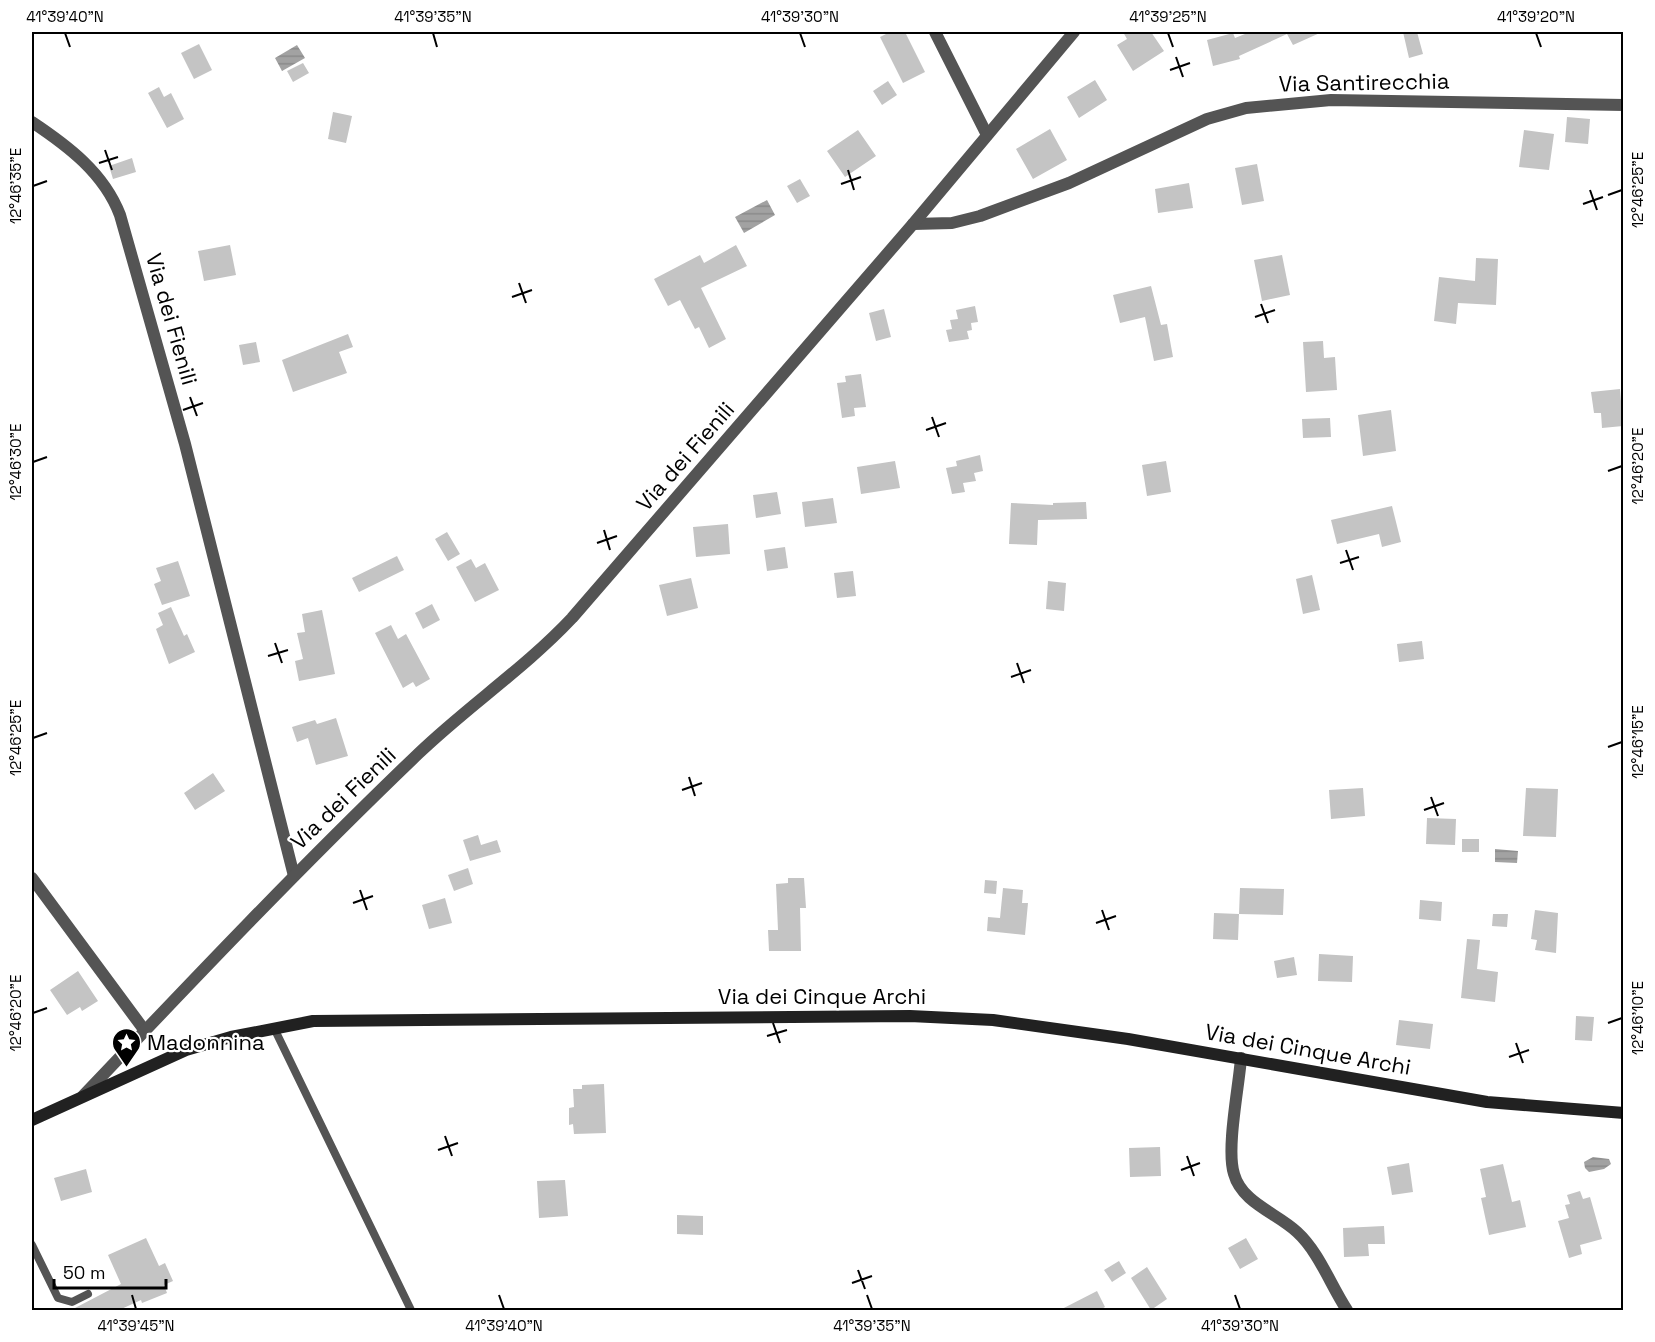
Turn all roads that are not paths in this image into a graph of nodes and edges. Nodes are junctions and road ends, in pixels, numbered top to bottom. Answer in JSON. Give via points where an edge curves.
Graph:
{"nodes":[{"id":1,"x":935,"y":32,"type":"edge"},
{"id":2,"x":1074,"y":32,"type":"edge"},
{"id":3,"x":1623,"y":105,"type":"edge"},
{"id":4,"x":32,"y":122,"type":"edge"},
{"id":5,"x":987,"y":135,"type":"junction"},
{"id":6,"x":913,"y":225,"type":"junction"},
{"id":7,"x":294,"y":876,"type":"junction"},
{"id":8,"x":32,"y":878,"type":"edge"},
{"id":9,"x":274,"y":1028,"type":"junction"},
{"id":10,"x":145,"y":1031,"type":"junction"},
{"id":11,"x":1241,"y":1058,"type":"junction"},
{"id":12,"x":82,"y":1097,"type":"junction"},
{"id":13,"x":1623,"y":1113,"type":"edge"},
{"id":14,"x":32,"y":1119,"type":"edge"},
{"id":15,"x":32,"y":1245,"type":"edge"},
{"id":16,"x":88,"y":1294,"type":"dead end"},
{"id":17,"x":411,"y":1311,"type":"edge"},
{"id":18,"x":1347,"y":1311,"type":"edge"}],
"edges":[{"from":1,"to":5,"type":"street"},
{"from":2,"to":5,"type":"street","name":"Via dei Fienili"},
{"from":3,"to":6,"type":"street","name":"Via Santirecchia","via":[[1322,100],[1238,110],[1199,122],[1069,183],[999,209],[952,223]]},
{"from":4,"to":7,"type":"street","name":"Via dei Fienili","via":[[92,170],[110,193],[120,215],[177,414]]},
{"from":5,"to":6,"type":"street","name":"Via dei Fienili"},
{"from":6,"to":7,"type":"street","name":"Via dei Fienili","via":[[563,628],[436,738]]},
{"from":7,"to":10,"type":"street","name":"Via dei Fienili"},
{"from":8,"to":10,"type":"street"},
{"from":9,"to":11,"type":"main road","name":"Via dei Cinque Archi","via":[[332,1020],[940,1016],[1128,1039]]},
{"from":9,"to":12,"type":"main road","name":"Via dei Cinque Archi","via":[[186,1050]]},
{"from":9,"to":17,"type":"lane"},
{"from":10,"to":12,"type":"street","name":"Via dei Fienili"},
{"from":11,"to":13,"type":"main road","name":"Via dei Cinque Archi","via":[[1487,1102]]},
{"from":11,"to":18,"type":"street","via":[[1232,1156],[1234,1176],[1250,1197],[1299,1234]]},
{"from":12,"to":14,"type":"main road","name":"Via dei Cinque Archi"},
{"from":15,"to":16,"type":"lane","via":[[58,1298],[67,1302]]}]}
